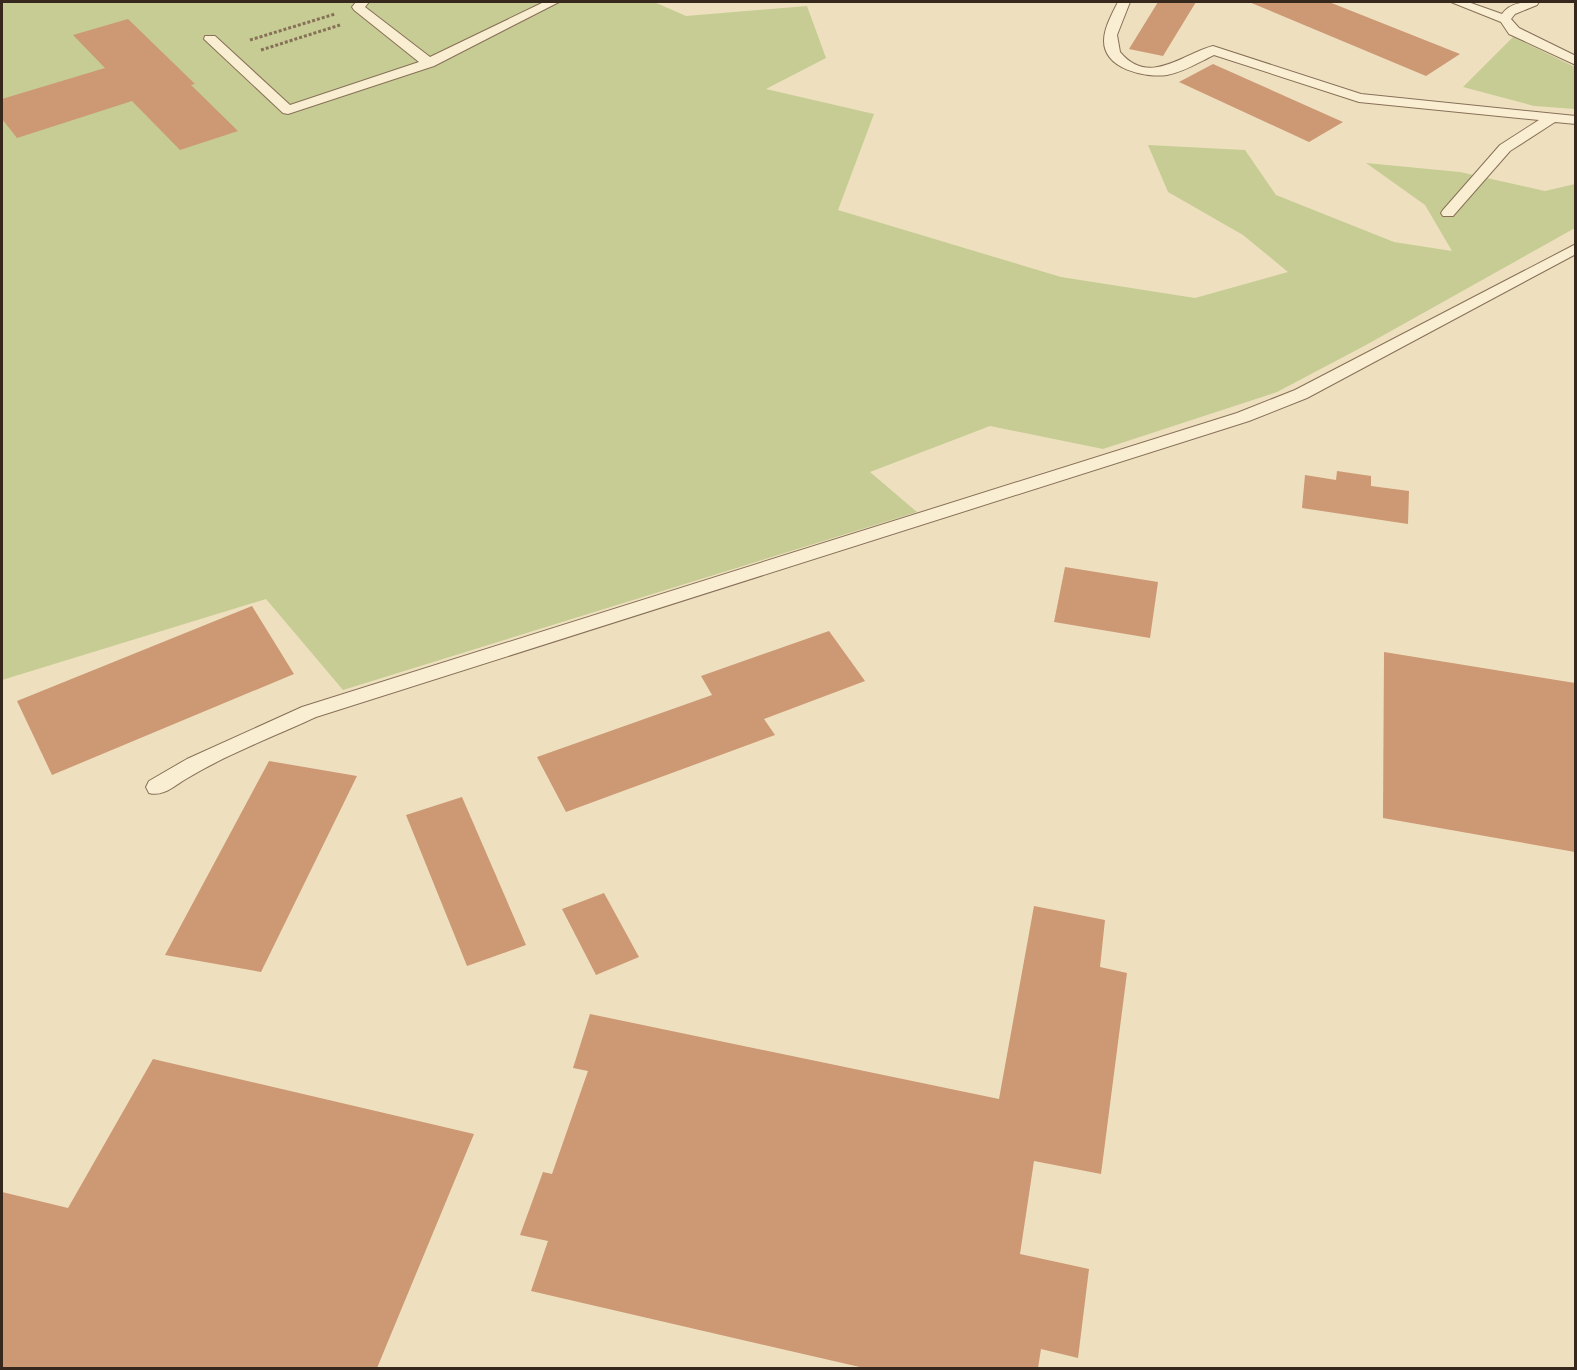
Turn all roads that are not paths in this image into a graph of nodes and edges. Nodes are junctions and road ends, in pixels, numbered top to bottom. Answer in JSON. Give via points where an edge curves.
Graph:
{"nodes":[{"id":1,"x":553,"y":2,"type":"edge"},
{"id":2,"x":1124,"y":2,"type":"edge"},
{"id":3,"x":1457,"y":2,"type":"edge"},
{"id":4,"x":1533,"y":2,"type":"edge"},
{"id":5,"x":361,"y":4,"type":"edge"},
{"id":6,"x":1505,"y":19,"type":"junction"},
{"id":7,"x":210,"y":39,"type":"dead end"},
{"id":8,"x":1575,"y":61,"type":"edge"},
{"id":9,"x":429,"y":63,"type":"junction"},
{"id":10,"x":1552,"y":118,"type":"junction"},
{"id":11,"x":1575,"y":120,"type":"edge"},
{"id":12,"x":1448,"y":213,"type":"dead end"},
{"id":13,"x":1575,"y":248,"type":"edge"},
{"id":14,"x":156,"y":787,"type":"dead end"}],
"edges":[{"from":1,"to":9,"type":"lane"},
{"from":2,"to":10,"type":"lane","via":[[1110,45],[1124,63],[1146,71],[1167,71],[1213,50],[1359,98]]},
{"from":3,"to":6,"type":"lane"},
{"from":4,"to":6,"type":"lane","via":[[1511,11]]},
{"from":5,"to":9,"type":"lane","via":[[369,16]]},
{"from":6,"to":8,"type":"lane","via":[[1514,31]]},
{"from":7,"to":9,"type":"lane","via":[[288,110]]},
{"from":10,"to":11,"type":"lane"},
{"from":10,"to":12,"type":"lane","via":[[1505,148]]},
{"from":13,"to":14,"type":"lane","via":[[1301,393],[1243,417],[309,712],[203,759]]}]}
